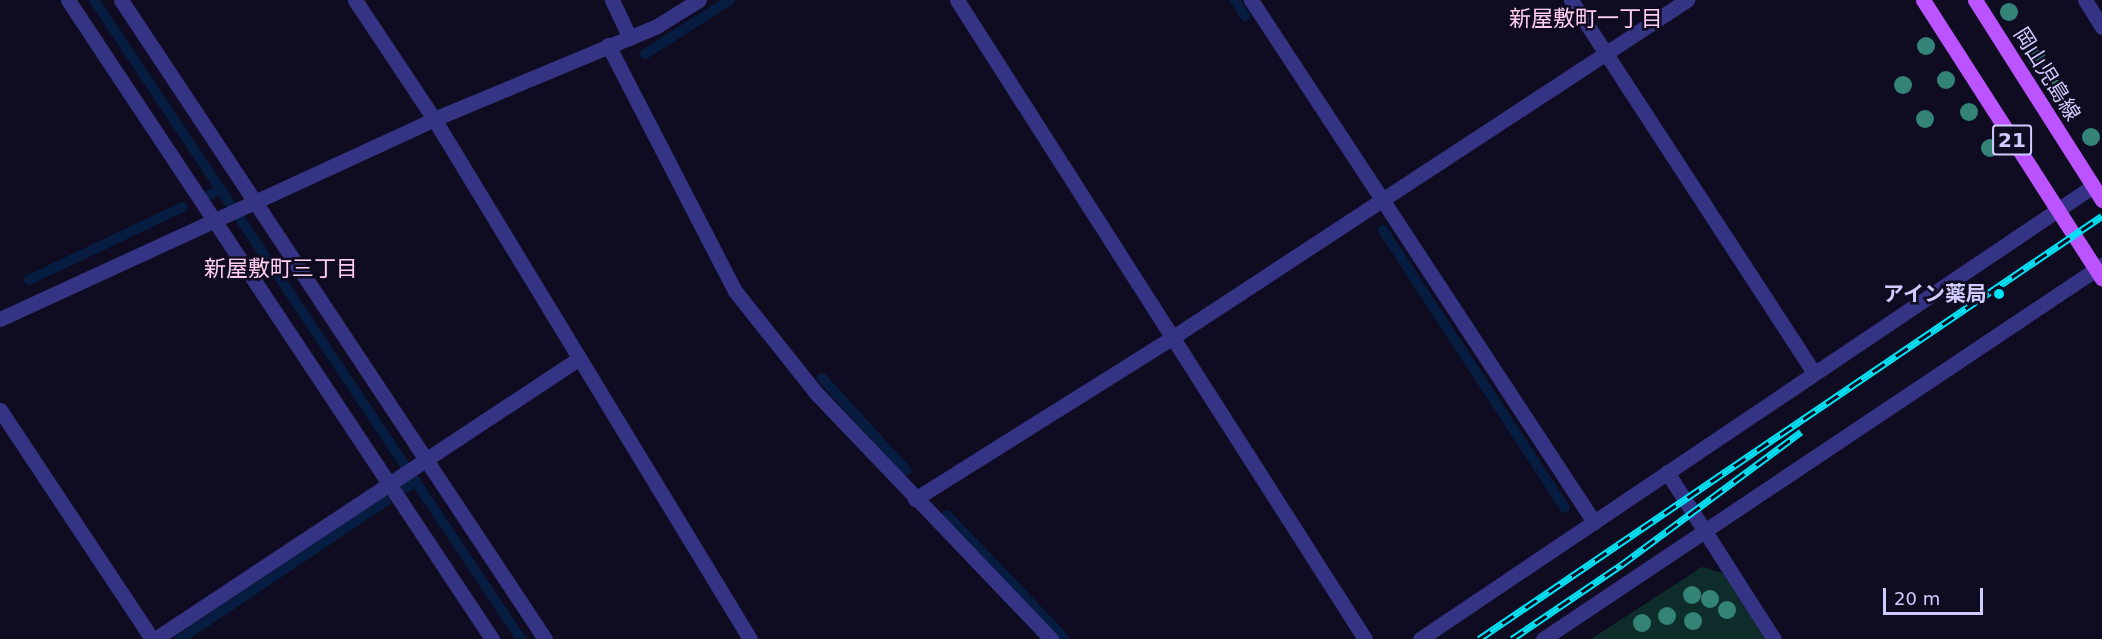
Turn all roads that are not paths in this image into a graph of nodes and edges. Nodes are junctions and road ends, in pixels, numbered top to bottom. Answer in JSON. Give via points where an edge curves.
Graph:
{"nodes":[{"id":1,"x":68,"y":0,"type":"edge"},
{"id":2,"x":121,"y":0,"type":"edge"},
{"id":3,"x":355,"y":0,"type":"edge"},
{"id":4,"x":612,"y":0,"type":"edge"},
{"id":5,"x":699,"y":0,"type":"edge"},
{"id":6,"x":957,"y":0,"type":"edge"},
{"id":7,"x":1251,"y":0,"type":"edge"},
{"id":8,"x":1571,"y":0,"type":"edge"},
{"id":9,"x":1687,"y":0,"type":"edge"},
{"id":10,"x":1923,"y":0,"type":"edge"},
{"id":11,"x":1975,"y":0,"type":"edge"},
{"id":12,"x":2085,"y":0,"type":"edge"},
{"id":13,"x":2102,"y":27,"type":"edge"},
{"id":14,"x":630,"y":38,"type":"junction"},
{"id":15,"x":608,"y":45,"type":"junction"},
{"id":16,"x":1605,"y":54,"type":"junction"},
{"id":17,"x":434,"y":119,"type":"junction"},
{"id":18,"x":2093,"y":186,"type":"junction"},
{"id":19,"x":2102,"y":200,"type":"edge"},
{"id":20,"x":1380,"y":201,"type":"junction"},
{"id":21,"x":250,"y":203,"type":"junction"},
{"id":22,"x":2056,"y":210,"type":"junction"},
{"id":23,"x":219,"y":218,"type":"junction"},
{"id":24,"x":2100,"y":271,"type":"edge"},
{"id":25,"x":0,"y":319,"type":"edge"},
{"id":26,"x":1173,"y":337,"type":"junction"},
{"id":27,"x":578,"y":359,"type":"junction"},
{"id":28,"x":1814,"y":373,"type":"junction"},
{"id":29,"x":0,"y":411,"type":"edge"},
{"id":30,"x":423,"y":461,"type":"junction"},
{"id":31,"x":1667,"y":472,"type":"junction"},
{"id":32,"x":394,"y":481,"type":"junction"},
{"id":33,"x":915,"y":499,"type":"junction"},
{"id":34,"x":1594,"y":522,"type":"junction"},
{"id":35,"x":1706,"y":530,"type":"junction"},
{"id":36,"x":153,"y":639,"type":"edge"},
{"id":37,"x":492,"y":639,"type":"edge"},
{"id":38,"x":545,"y":639,"type":"edge"},
{"id":39,"x":750,"y":639,"type":"edge"},
{"id":40,"x":1051,"y":639,"type":"edge"},
{"id":41,"x":1365,"y":639,"type":"edge"},
{"id":42,"x":1420,"y":639,"type":"edge"},
{"id":43,"x":1543,"y":639,"type":"edge"},
{"id":44,"x":1774,"y":639,"type":"edge"}],
"edges":[{"from":1,"to":23,"type":"street"},
{"from":2,"to":21,"type":"street"},
{"from":3,"to":17,"type":"street"},
{"from":4,"to":14,"type":"street"},
{"from":5,"to":14,"type":"street"},
{"from":6,"to":26,"type":"street"},
{"from":7,"to":20,"type":"street"},
{"from":8,"to":16,"type":"street"},
{"from":9,"to":16,"type":"street"},
{"from":10,"to":22,"type":"main road","number":"21"},
{"from":11,"to":18,"type":"main road","name":"岡山児島線","number":"21"},
{"from":12,"to":13,"type":"street"},
{"from":14,"to":15,"type":"street"},
{"from":15,"to":17,"type":"street"},
{"from":15,"to":33,"type":"street","via":[[735,291],[817,394]]},
{"from":16,"to":20,"type":"street"},
{"from":16,"to":28,"type":"street"},
{"from":17,"to":21,"type":"street"},
{"from":17,"to":27,"type":"street"},
{"from":18,"to":19,"type":"main road","name":"岡山児島線","number":"21"},
{"from":18,"to":22,"type":"street"},
{"from":20,"to":26,"type":"street"},
{"from":20,"to":34,"type":"street"},
{"from":21,"to":23,"type":"street"},
{"from":21,"to":30,"type":"street"},
{"from":22,"to":24,"type":"main road","number":"21"},
{"from":22,"to":28,"type":"street"},
{"from":23,"to":25,"type":"street"},
{"from":23,"to":32,"type":"street"},
{"from":24,"to":35,"type":"street"},
{"from":26,"to":33,"type":"street"},
{"from":26,"to":41,"type":"street"},
{"from":27,"to":30,"type":"street"},
{"from":27,"to":39,"type":"street"},
{"from":28,"to":31,"type":"street"},
{"from":29,"to":36,"type":"street"},
{"from":30,"to":32,"type":"street"},
{"from":30,"to":38,"type":"street"},
{"from":31,"to":34,"type":"street"},
{"from":31,"to":35,"type":"street"},
{"from":32,"to":36,"type":"street"},
{"from":32,"to":37,"type":"street"},
{"from":33,"to":40,"type":"street"},
{"from":34,"to":42,"type":"street"},
{"from":35,"to":43,"type":"street"},
{"from":35,"to":44,"type":"street"}]}
